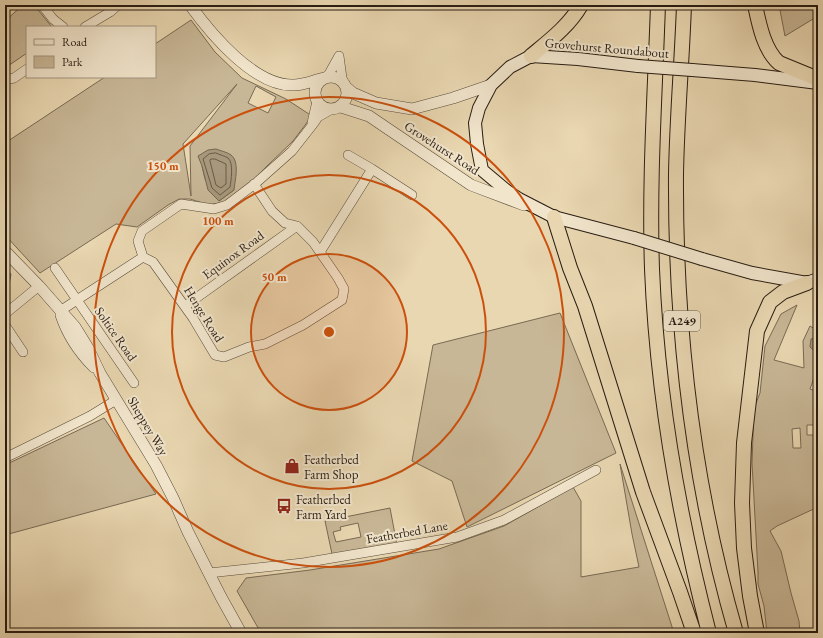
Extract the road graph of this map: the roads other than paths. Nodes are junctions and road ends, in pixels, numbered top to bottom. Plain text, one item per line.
1 (42, 5) edge
2 (118, 5) edge
3 (190, 5) edge
4 (581, 5) edge
5 (658, 5) edge
6 (684, 5) edge
7 (755, 5) edge
8 (62, 26) edge
9 (87, 26) edge
10 (531, 56) junction
11 (26, 70) edge
12 (325, 78) junction
13 (818, 79) edge
14 (5, 80) edge
15 (818, 83) edge
16 (294, 85) junction
17 (491, 85) junction
18 (346, 86) junction
19 (316, 99) junction
20 (336, 108) junction
21 (310, 128) junction
22 (348, 155) dead end
23 (372, 169) junction
24 (254, 184) junction
25 (412, 195) dead end
26 (554, 217) junction
27 (296, 226) junction
28 (5, 251) edge
29 (320, 252) junction
30 (143, 257) junction
31 (54, 268) dead end
32 (814, 282) edge
33 (39, 286) junction
34 (77, 300) junction
35 (185, 306) junction
36 (60, 310) junction
37 (5, 314) edge
38 (5, 325) edge
39 (23, 352) dead end
40 (134, 383) dead end
41 (116, 400) junction
42 (60, 431) junction
43 (64, 439) dead end
44 (5, 458) edge
45 (596, 470) dead end
46 (209, 573) junction
47 (241, 633) edge
48 (694, 633) edge
49 (709, 633) edge
50 (736, 633) edge
51 (757, 633) edge

1 - 8 street
2 - 9 street
3 - 16 street
4 - 10 highway
5 - 49 highway, A249
6 - 50 highway, A249
7 - 13 highway
10 - 15 main road, Grovehurst Roundabout, bridge
10 - 17 main road, Grovehurst Roundabout
11 - 14 street
12 - 16 street
12 - 18 street
12 - 18 street
12 - 19 street
16 - 19 street
17 - 18 street, Grovehurst Road
17 - 26 main road, Grovehurst Roundabout
18 - 20 street
19 - 20 street
19 - 21 street
20 - 21 street
20 - 26 street, Grovehurst Road
21 - 24 street
22 - 23 street
23 - 25 street
23 - 29 street
24 - 27 street, Henge Road
24 - 30 street
26 - 32 main road, Grovehurst Roundabout, bridge
26 - 48 highway
27 - 29 street, Henge Road
27 - 35 street, Equinox Road
28 - 33 street
29 - 35 street, Henge Road
30 - 34 street, Soltice Road
30 - 35 street, Henge Road
31 - 34 street, Soltice Road
32 - 51 highway
33 - 36 street
33 - 37 street
34 - 36 street, Soltice Road
34 - 40 street, Soltice Road
36 - 41 street, Sheppey Way
38 - 39 street
41 - 42 street
41 - 46 street, Sheppey Way
42 - 43 street
42 - 44 street
45 - 46 street, Featherbed Lane
46 - 47 street, Sheppey Way

